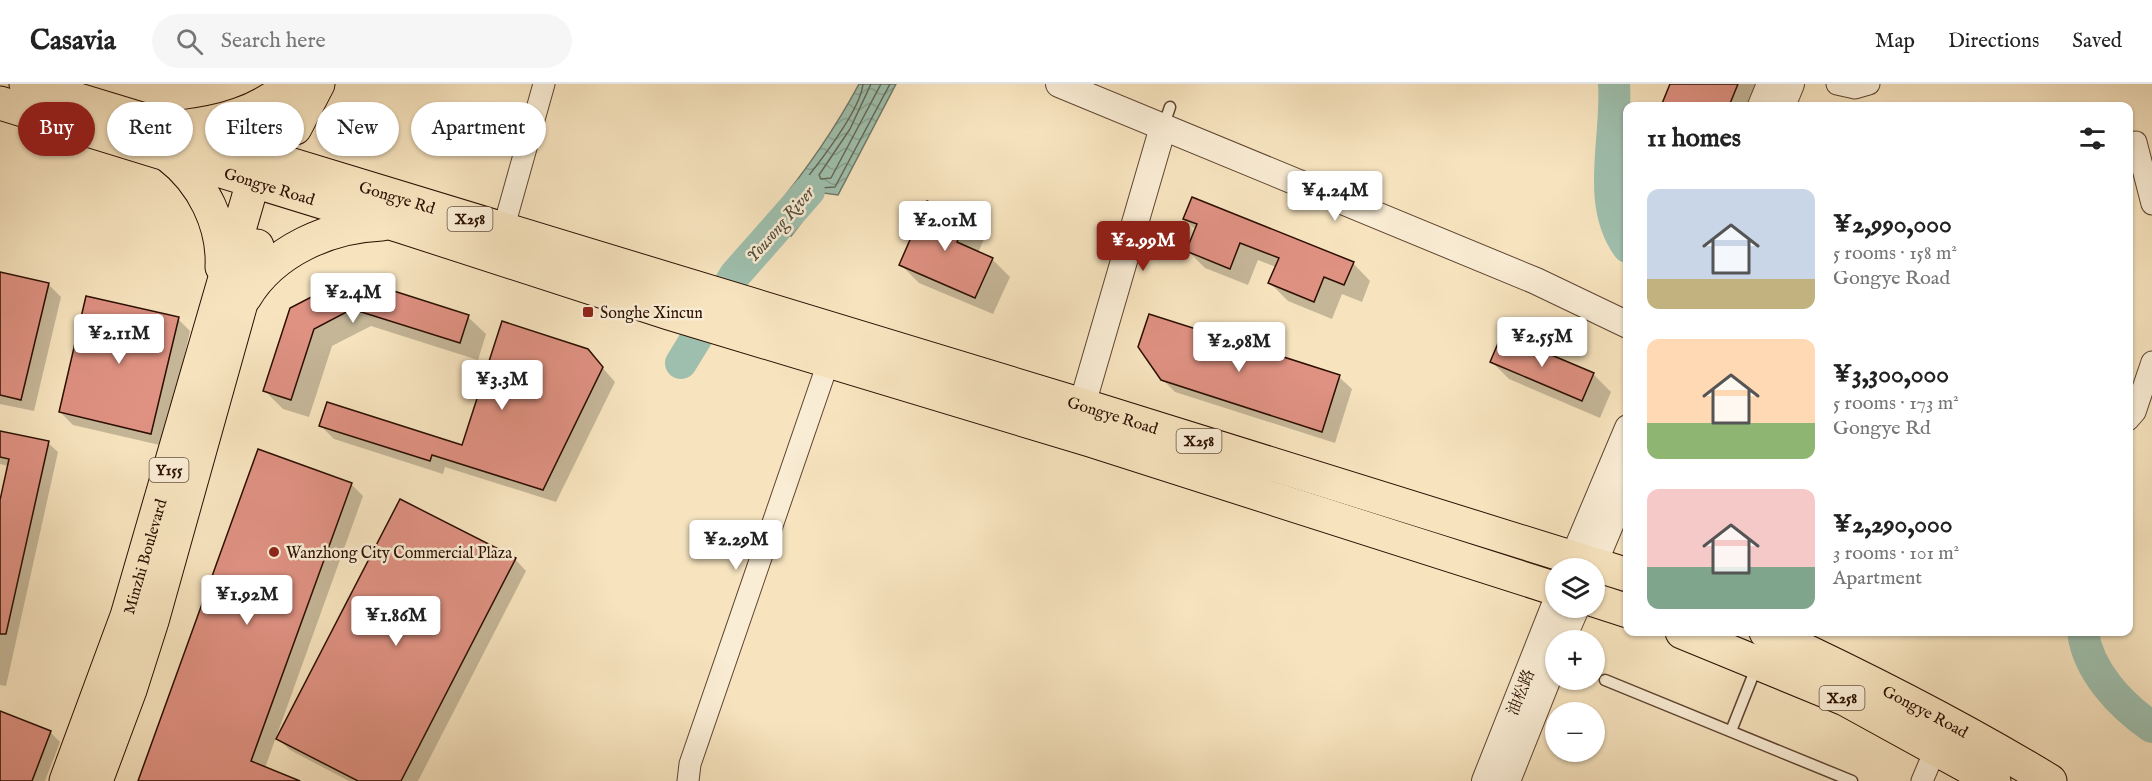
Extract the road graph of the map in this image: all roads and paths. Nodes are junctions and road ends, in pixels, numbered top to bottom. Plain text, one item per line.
1 (26, 84) edge
2 (292, 84) edge
3 (318, 84) edge
4 (544, 84) edge
5 (1059, 84) edge
6 (1770, 84) edge
7 (1791, 84) edge
8 (1837, 84) edge
9 (1869, 84) edge
10 (1763, 102) edge
11 (1784, 102) edge
12 (0, 103) edge
13 (107, 116) edge
14 (1166, 117) junction
15 (107, 126) edge
16 (193, 131) edge
17 (2136, 142) dead end
18 (193, 148) edge
19 (178, 156) edge
20 (268, 171) junction
21 (2152, 204) edge
22 (400, 226) junction
23 (503, 230) junction
24 (231, 296) junction
25 (674, 298) junction
26 (1623, 323) edge
27 (765, 325) junction
28 (829, 360) junction
29 (2152, 362) edge
30 (1082, 405) junction
31 (2133, 414) edge
32 (1623, 443) edge
33 (1623, 491) edge
34 (1560, 558) edge
35 (1584, 558) edge
36 (1586, 558) edge
37 (1605, 570) edge
38 (1623, 574) edge
39 (1545, 585) edge
40 (1605, 604) edge
41 (1623, 609) edge
42 (1550, 618) edge
43 (1703, 636) edge
44 (1762, 647) edge
45 (1605, 680) dead end
46 (1545, 686) edge
47 (1731, 731) junction
48 (1936, 748) junction
49 (66, 781) edge
50 (96, 781) edge
51 (688, 781) edge
52 (1485, 781) edge
53 (1507, 781) edge
54 (1852, 781) edge
55 (1922, 781) edge
56 (1994, 781) edge
57 (2050, 781) edge

1 - 13 main road, X258
2 - 16 main road
2 - 20 main road
3 - 20 main road
4 - 23 street
5 - 14 street
6 - 10 street
7 - 11 street
8 - 9 street
12 - 15 main road, Gongye Road / X258
14 - 26 street
14 - 30 street
17 - 21 street
18 - 20 main road, Gongye Road / X258
19 - 24 main road
20 - 22 main road, Gongye Road / X258
20 - 23 main road, Gongye Rd / X258
20 - 24 main road, Minzhi Boulevard / Y155
22 - 24 main road
22 - 25 main road, Gongye Rd / X258
23 - 25 main road, Gongye Rd / X258
24 - 49 main road, Minzhi Boulevard / Y155
24 - 50 main road, Minzhi Boulevard / Y155
25 - 27 main road, Gongye Rd / X258
27 - 28 main road, Gongye Road / X258
27 - 30 main road, Gongye Road / X258
28 - 39 main road, Gongye Road / X258
28 - 51 street
29 - 31 street
30 - 34 main road, Gongye Road / X258
32 - 35 street
33 - 36 street
37 - 38 main road, Gongye Road / X258
40 - 41 main road
42 - 52 street, 油松路
43 - 44 main road, Gongye Road / X258
44 - 47 lane
44 - 48 main road, Gongye Road / X258
44 - 57 main road, Gongye Road / X258
45 - 47 lane
46 - 53 street, 油松路
47 - 54 lane
48 - 55 street
48 - 56 main road, Gongye Road / X258

